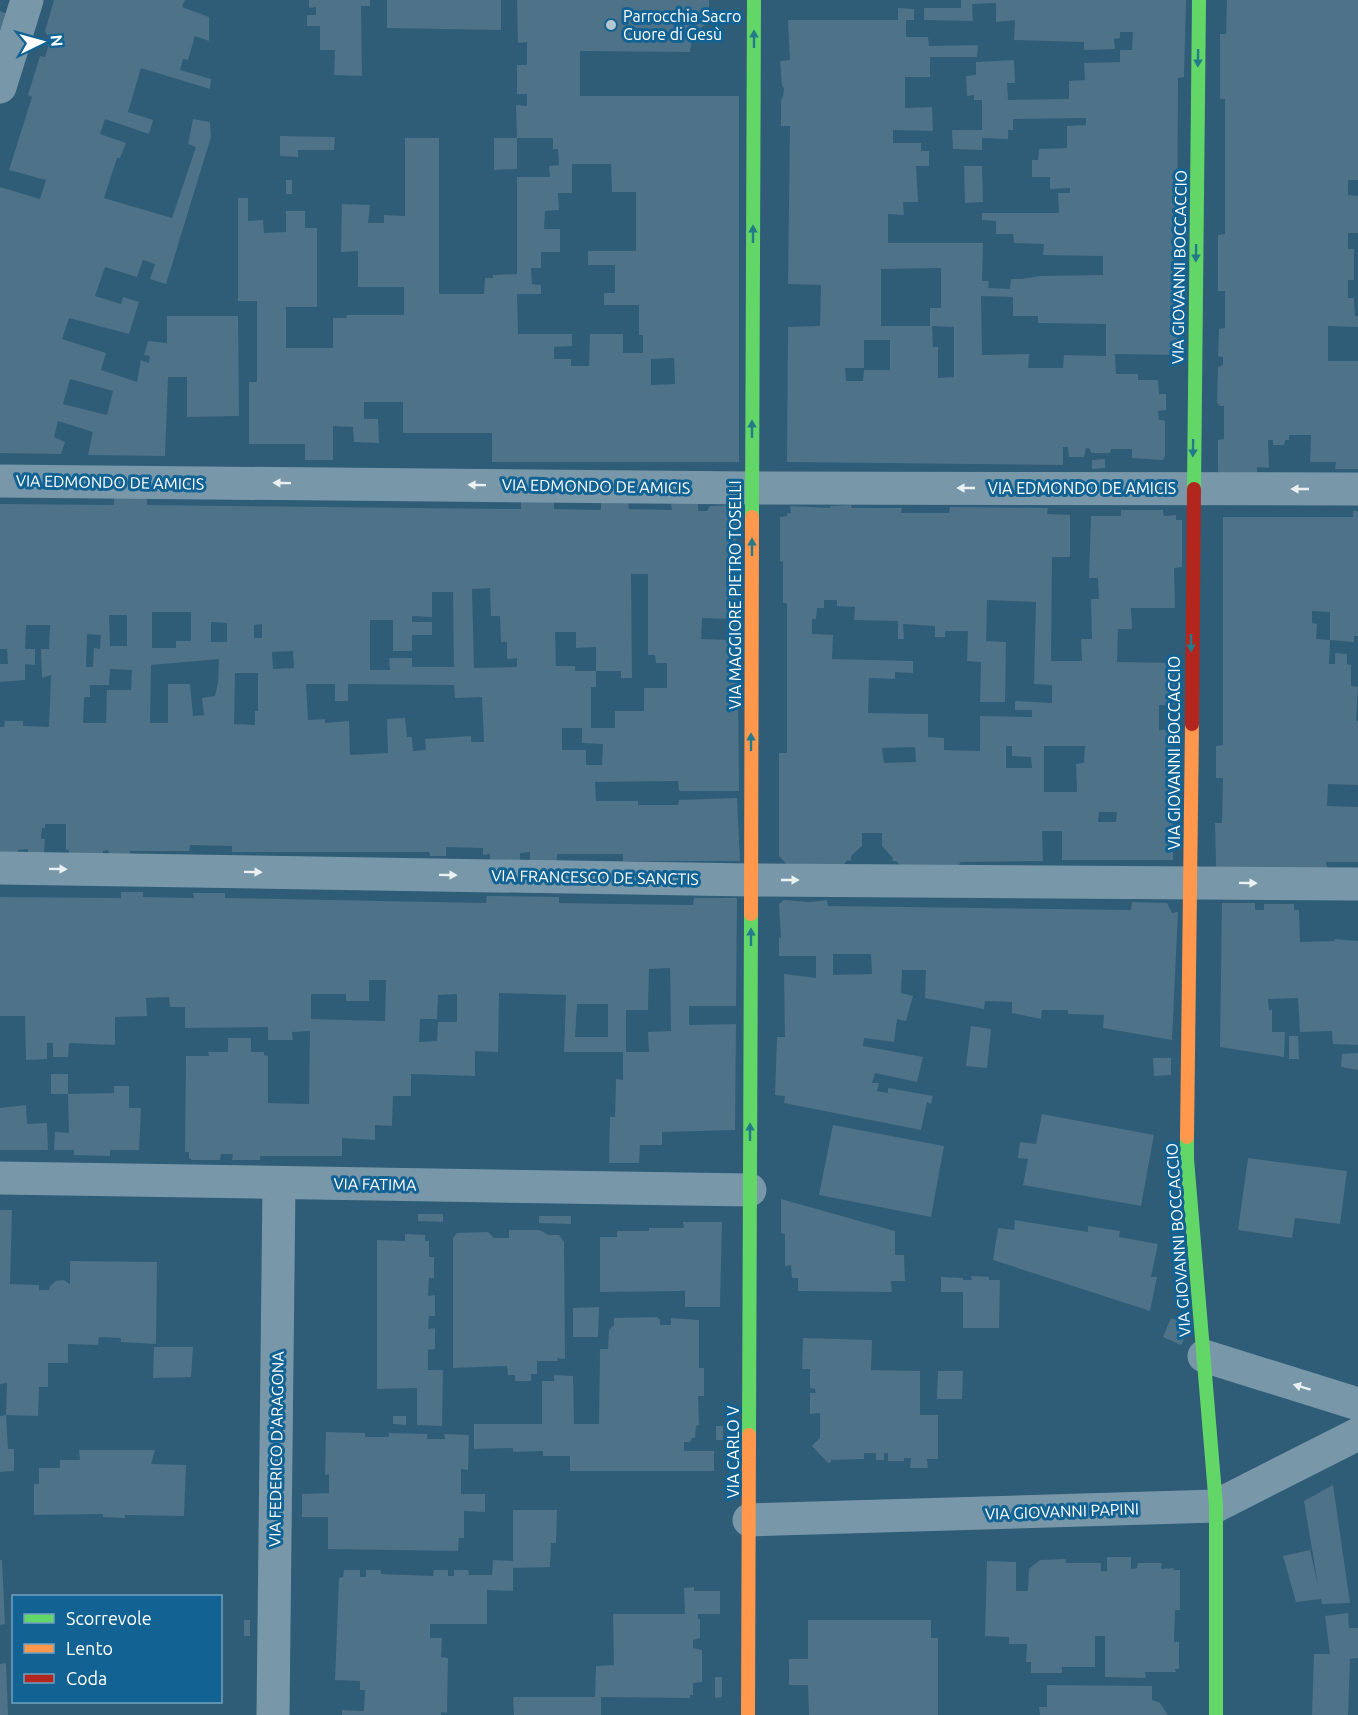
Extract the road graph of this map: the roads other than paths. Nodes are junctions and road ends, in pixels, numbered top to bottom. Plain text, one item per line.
1 (27, 0) edge
2 (754, 0) edge
3 (1199, 0) edge
4 (0, 87) edge
5 (0, 481) edge
6 (752, 488) junction
7 (1192, 488) junction
8 (1358, 489) edge
9 (0, 868) edge
10 (751, 880) junction
11 (1189, 882) junction
12 (1358, 884) edge
13 (0, 1178) edge
14 (279, 1183) junction
15 (750, 1190) junction
16 (1204, 1356) junction
17 (1358, 1404) edge
18 (1358, 1434) edge
19 (1216, 1506) junction
20 (749, 1520) junction
21 (273, 1715) edge
22 (748, 1715) edge
23 (1216, 1715) edge

1 - 4 street
6 -> 2 street, VIA MAGGIORE PIETRO TOSELLI
3 -> 7 street, VIA GIOVANNI BOCCACCIO
6 -> 5 street, VIA EDMONDO DE AMICIS
7 -> 6 street, VIA EDMONDO DE AMICIS
10 -> 6 street, VIA MAGGIORE PIETRO TOSELLI
8 -> 7 street, VIA EDMONDO DE AMICIS
7 -> 11 street, VIA GIOVANNI BOCCACCIO
9 -> 10 street, VIA FRANCESCO DE SANCTIS
10 -> 11 street, VIA FRANCESCO DE SANCTIS
15 -> 10 street, VIA MAGGIORE PIETRO TOSELLI
11 -> 12 street, VIA FRANCESCO DE SANCTIS
11 - 16 street, VIA GIOVANNI BOCCACCIO
13 - 14 street, VIA FATIMA
14 - 15 street, VIA FATIMA
14 - 21 street, VIA FEDERICO D'ARAGONA
15 - 20 street, VIA CARLO V
17 -> 16 street
16 - 19 street, VIA GIOVANNI BOCCACCIO
18 - 19 street, VIA GIOVANNI PAPINI
19 - 20 street, VIA GIOVANNI PAPINI
19 - 23 street, VIA GIOVANNI BOCCACCIO
20 - 22 street, VIA CARLO V

